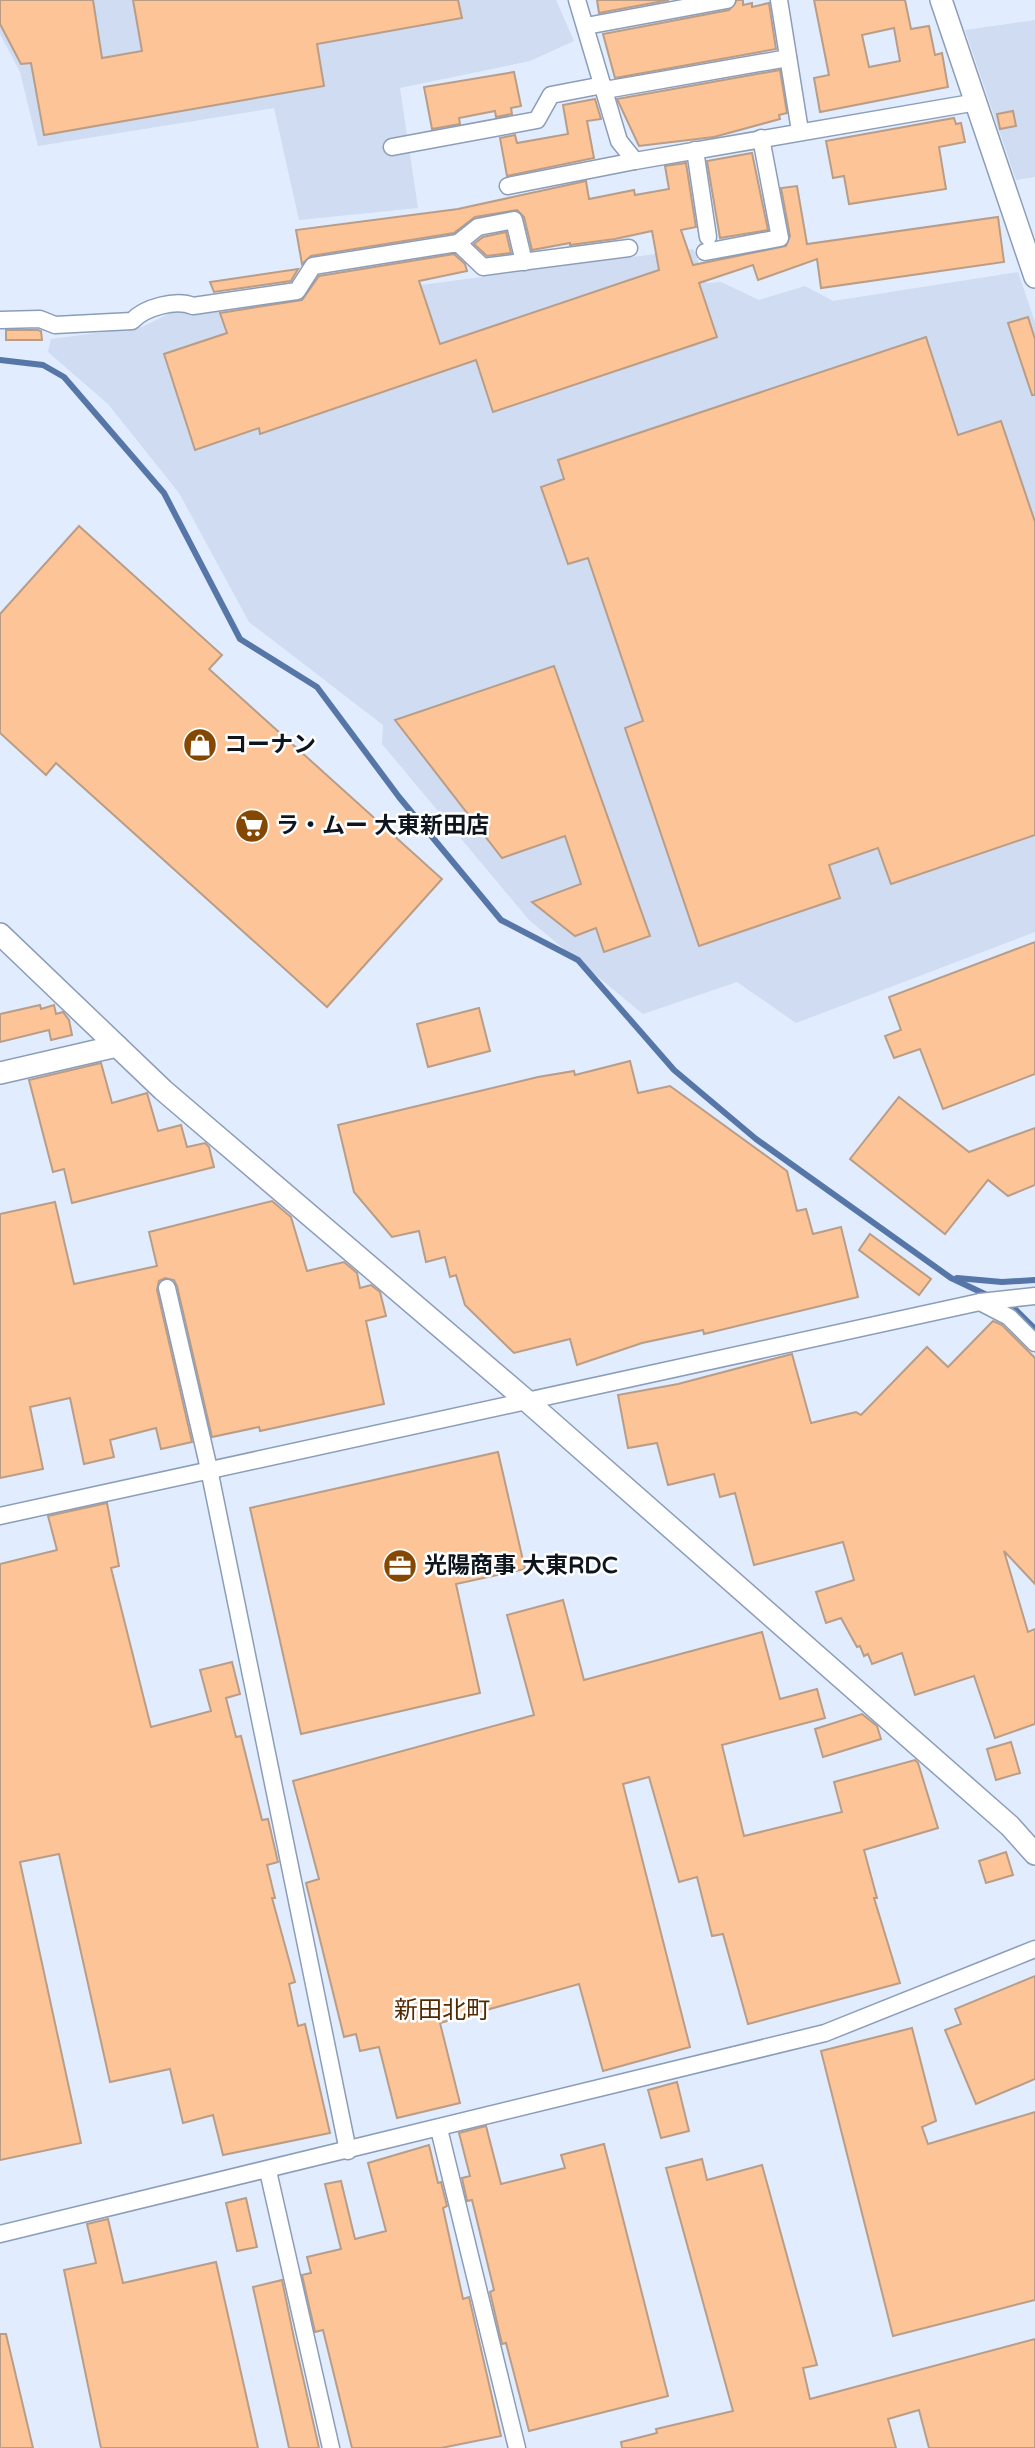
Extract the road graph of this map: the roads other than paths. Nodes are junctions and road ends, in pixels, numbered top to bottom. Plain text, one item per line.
1 (577, 0) edge
2 (727, 0) edge
3 (779, 0) edge
4 (941, 0) edge
5 (586, 26) junction
6 (788, 58) junction
7 (604, 87) junction
8 (976, 102) junction
9 (800, 131) junction
10 (761, 138) junction
11 (392, 147) dead end
12 (695, 150) junction
13 (635, 161) junction
14 (508, 186) dead end
15 (458, 243) junction
16 (629, 248) dead end
17 (524, 262) junction
18 (1035, 277) edge
19 (0, 320) edge
20 (0, 934) edge
21 (117, 1046) junction
22 (0, 1073) edge
23 (167, 1288) dead end
24 (1035, 1296) edge
25 (980, 1301) junction
26 (1035, 1343) edge
27 (527, 1401) junction
28 (209, 1469) junction
29 (0, 1516) edge
30 (1035, 1854) edge
31 (1035, 1949) edge
32 (439, 2129) junction
33 (348, 2151) junction
34 (268, 2171) junction
35 (0, 2234) edge
36 (331, 2448) edge
37 (517, 2448) edge

1 - 5 street
2 - 5 street
3 - 6 street
4 - 8 street
5 - 7 street
6 - 7 street
6 - 9 street
7 - 11 street
7 - 13 street
8 - 9 street
8 - 18 street
9 - 10 street
10 - 12 street
10 - 12 street
12 - 13 street
13 - 14 street
15 - 17 street
15 - 17 street
15 - 19 street
16 - 17 street
20 - 21 street
21 - 22 street
21 - 27 street
23 - 28 street
24 - 25 street
25 - 26 street
25 - 27 street
27 - 28 street
27 - 30 street
28 - 29 street
28 - 33 street
31 - 32 street
32 - 33 street
32 - 37 street
33 - 34 street
34 - 35 street
34 - 36 street

